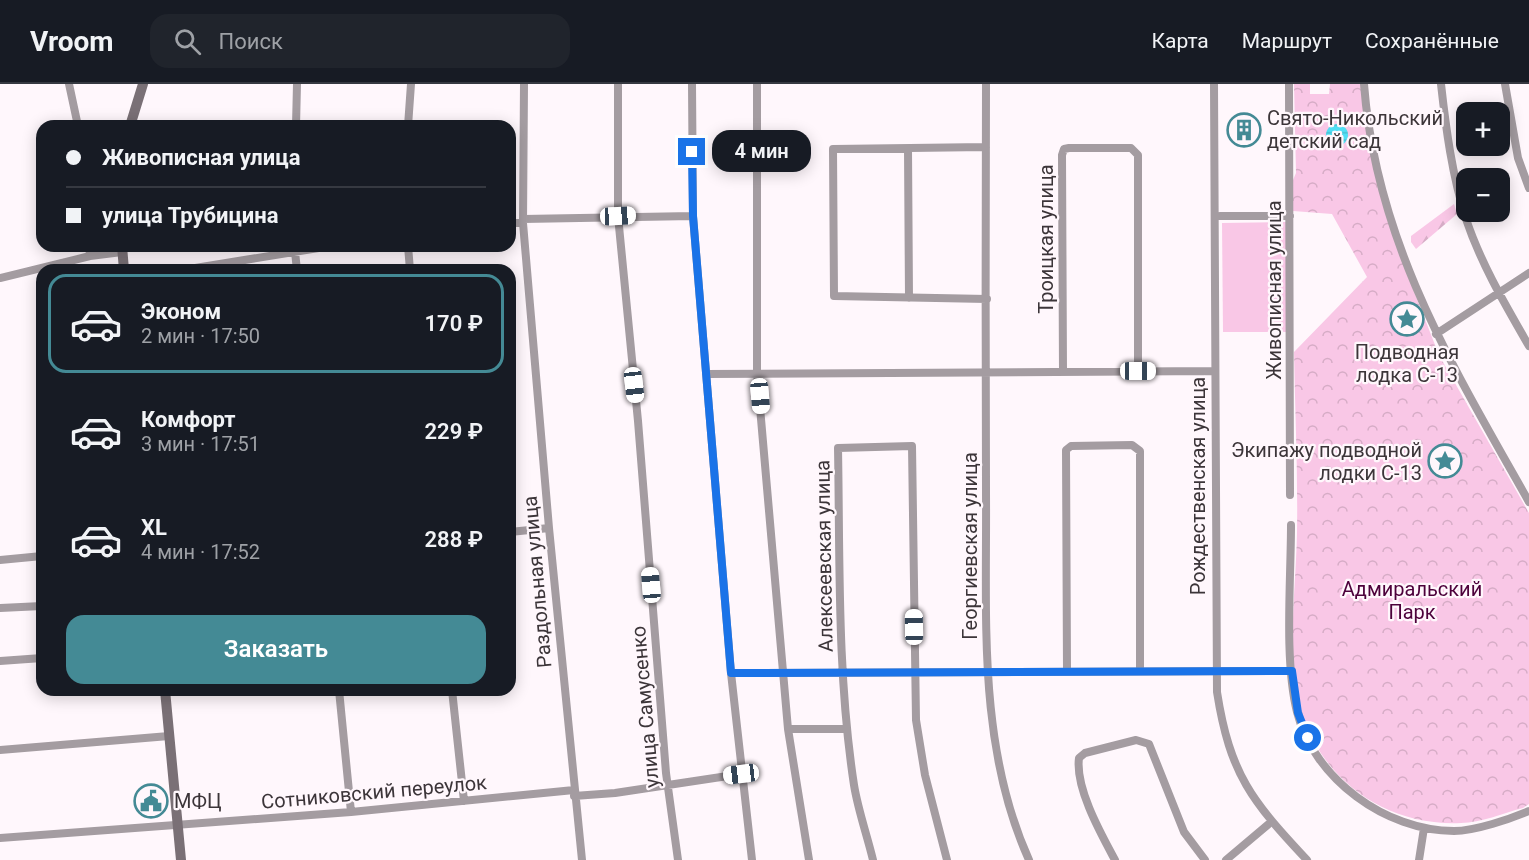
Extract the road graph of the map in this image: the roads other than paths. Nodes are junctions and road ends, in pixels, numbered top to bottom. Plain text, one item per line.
1 (69, 84) edge
2 (143, 84) edge
3 (297, 84) edge
4 (411, 84) edge
5 (524, 84) edge
6 (618, 84) edge
7 (692, 84) edge
8 (757, 84) edge
9 (986, 84) edge
10 (1214, 84) edge
11 (1288, 84) edge
12 (1364, 84) edge
13 (1441, 84) edge
14 (1505, 84) edge
15 (77, 120) edge
16 (132, 120) edge
17 (296, 120) edge
18 (408, 120) edge
19 (986, 147) junction
20 (908, 149) junction
21 (1529, 189) edge
22 (618, 216) junction
23 (693, 216) junction
24 (1220, 216) dead end
25 (1290, 216) junction
26 (523, 221) junction
27 (516, 222) edge
28 (89, 252) edge
29 (108, 252) edge
30 (290, 252) edge
31 (90, 256) junction
32 (57, 264) edge
33 (237, 264) edge
34 (36, 269) edge
35 (1529, 273) edge
36 (0, 278) edge
37 (1499, 294) junction
38 (909, 298) junction
39 (987, 299) junction
40 (1436, 334) junction
41 (1529, 346) edge
42 (1063, 371) junction
43 (1138, 371) junction
44 (1215, 371) junction
45 (986, 372) junction
46 (758, 373) junction
47 (705, 374) junction
48 (1290, 495) dead end
49 (1529, 502) edge
50 (1291, 525) dead end
51 (549, 528) junction
52 (516, 531) edge
53 (36, 556) edge
54 (0, 560) edge
55 (36, 606) edge
56 (0, 608) edge
57 (36, 658) edge
58 (0, 661) edge
59 (1067, 671) junction
60 (1215, 671) junction
61 (1292, 671) junction
62 (915, 672) junction
63 (1140, 672) junction
64 (731, 673) junction
65 (988, 673) junction
66 (784, 674) junction
67 (842, 674) junction
68 (166, 696) edge
69 (340, 696) edge
70 (453, 696) edge
71 (788, 729) junction
72 (846, 729) junction
73 (169, 736) junction
74 (0, 750) edge
75 (741, 774) junction
76 (668, 784) junction
77 (574, 793) junction
78 (464, 801) junction
79 (1529, 811) edge
80 (351, 812) junction
81 (1271, 822) junction
82 (178, 826) junction
83 (1424, 828) junction
84 (0, 838) edge
85 (181, 860) edge
86 (582, 860) edge
87 (678, 860) edge
88 (752, 860) edge
89 (808, 860) edge
90 (873, 860) edge
91 (947, 860) edge
92 (1029, 860) edge
93 (1115, 860) edge
94 (1205, 860) edge
95 (1226, 860) edge
96 (1307, 860) edge
97 (1419, 860) edge

1 - 15 street
2 - 16 main road
3 - 17 street
4 - 18 street
5 - 26 street, Раздольная улица
6 - 22 street, улица Самусенко
7 - 23 street
8 - 46 street
9 - 19 street, Георгиевская улица
10 - 44 street, Рождественская улица
11 - 25 street, Живописная улица
12 - 40 street
13 - 37 street
14 - 21 street
19 - 20 street
19 - 39 street, Георгиевская улица
20 - 38 street
20 - 38 street
22 - 23 street
22 - 26 street
22 - 76 street, улица Самусенко
23 - 47 street
24 - 25 street
25 - 48 street, Живописная улица
26 - 27 street
26 - 51 street, Раздольная улица
28 - 31 street
29 - 31 street
30 - 33 street
31 - 32 street
34 - 36 street
35 - 37 street
37 - 40 street
37 - 41 street
38 - 39 street
39 - 45 street, Георгиевская улица
40 - 49 street
42 - 43 street
42 - 43 street, Троицкая улица
42 - 45 street
43 - 44 street
44 - 60 street, Рождественская улица
45 - 46 street
45 - 65 street, Георгиевская улица
46 - 47 street
46 - 66 street
47 - 64 street
50 - 61 street
51 - 52 street
51 - 77 street, Раздольная улица
53 - 54 street
55 - 56 street
57 - 58 street
59 - 63 street, Алексеевская улица
59 - 63 street
59 - 65 street, Алексеевская улица
60 - 61 street, Алексеевская улица
60 - 63 street, Алексеевская улица
60 - 81 street, Рождественская улица
61 - 83 street
62 - 65 street, Алексеевская улица
62 - 67 street, Алексеевская улица
62 - 67 street, Алексеевская улица
62 - 91 street
64 - 66 street, Алексеевская улица
64 - 75 street
65 - 92 street, Георгиевская улица
66 - 67 street, Алексеевская улица
66 - 71 street
67 - 72 street
68 - 73 main road
69 - 80 street
70 - 78 street
71 - 72 street
71 - 89 street
72 - 90 street
73 - 74 street
73 - 82 main road
75 - 76 street, Сотниковский переулок
75 - 88 street
76 - 77 street, Сотниковский переулок
76 - 87 street, улица Самусенко
77 - 78 street, Сотниковский переулок
77 - 86 street, Раздольная улица
78 - 80 street, Сотниковский переулок
79 - 83 street
80 - 82 street, Сотниковский переулок
81 - 95 street
81 - 96 street, Рождественская улица
82 - 84 street, Сотниковский переулок
82 - 85 main road
83 - 97 street
93 - 94 street

